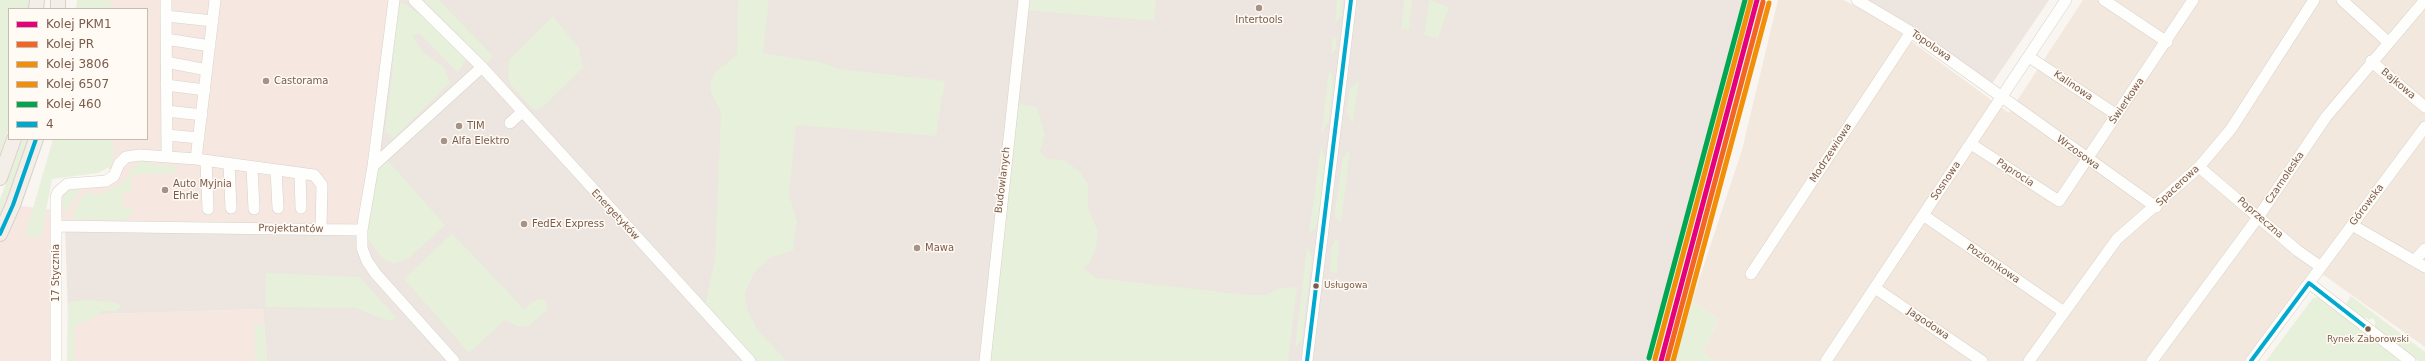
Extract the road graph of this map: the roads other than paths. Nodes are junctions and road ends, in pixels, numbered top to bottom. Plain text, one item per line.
1 (166, 0) edge
2 (215, 0) edge
3 (394, 0) edge
4 (414, 0) edge
5 (1024, 0) edge
6 (1351, 0) edge
7 (1857, 0) edge
8 (2066, 0) edge
9 (2104, 0) edge
10 (2193, 0) edge
11 (2314, 0) edge
12 (2342, 0) edge
13 (2425, 0) edge
14 (166, 16) junction
15 (213, 21) junction
16 (1910, 32) junction
17 (166, 38) junction
18 (2166, 42) junction
19 (2388, 42) junction
20 (210, 46) junction
21 (2029, 57) junction
22 (2371, 61) junction
23 (166, 62) junction
24 (482, 67) junction
25 (207, 70) junction
26 (166, 85) junction
27 (205, 90) junction
28 (2002, 98) junction
29 (2425, 107) edge
30 (166, 111) junction
31 (522, 112) junction
32 (2117, 115) junction
33 (202, 116) junction
34 (510, 123) dead end
35 (2425, 127) edge
36 (167, 134) junction
37 (199, 138) junction
38 (14, 140) edge
39 (36, 140) edge
40 (1971, 144) junction
41 (167, 156) junction
42 (201, 160) junction
43 (2088, 160) junction
44 (229, 164) junction
45 (373, 166) junction
46 (252, 167) junction
47 (2199, 168) junction
48 (276, 170) junction
49 (300, 173) junction
50 (0, 178) edge
51 (2059, 201) joint
52 (2156, 207) junction
53 (231, 208) dead end
54 (278, 208) dead end
55 (301, 208) dead end
56 (208, 209) dead end
57 (254, 209) dead end
58 (1923, 215) junction
59 (2259, 216) junction
60 (2352, 225) junction
61 (56, 226) junction
62 (321, 229) junction
63 (362, 230) junction
64 (0, 234) edge
65 (2425, 249) edge
66 (2415, 260) junction
67 (2321, 267) junction
68 (2425, 267) edge
69 (1751, 274) dead end
70 (2309, 282) junction
71 (1875, 288) junction
72 (2064, 312) junction
73 (56, 361) edge
74 (454, 361) edge
75 (750, 361) edge
76 (985, 361) edge
77 (1307, 361) edge
78 (1826, 361) edge
79 (1982, 361) edge
80 (2029, 361) edge
81 (2152, 361) edge
82 (2251, 361) edge
83 (2410, 361) edge

1 - 14 street
2 - 15 street
3 - 45 street
4 - 24 street, Energetyków
5 - 76 street, Budowlanych
6 - 77 street
7 - 16 street, Topolowa
8 - 21 street, Sosnowa
9 - 18 street
10 - 18 street, Świerkowa
11 - 47 street, Spacerowa
12 - 19 street
13 - 19 street, Czarnoleska
14 - 15 street
14 - 17 street
15 - 20 street
16 - 28 street, Topolowa
16 - 69 street, Modrzewiowa
17 - 20 street
17 - 23 street
18 - 32 street, Świerkowa
19 - 22 street, Czarnoleska
20 - 25 street
21 - 28 street, Sosnowa
21 - 32 street, Kalinowa
22 - 29 street, Bajkowa
22 - 59 street, Czarnoleska
23 - 25 street
23 - 26 street
24 - 31 street, Energetyków
24 - 45 street
25 - 27 street
26 - 27 street
26 - 30 street
27 - 33 street
28 - 40 street, Sosnowa
28 - 43 street, Wrzosowa
30 - 33 street
30 - 36 street
31 - 34 street
31 - 75 street, Energetyków
32 - 43 street, Świerkowa
33 - 37 street
35 - 60 street, Górowska
36 - 37 street
36 - 41 street
37 - 42 street
38 - 50 main road
39 - 64 main road
40 - 51 street, Paprocia
40 - 58 street, Sosnowa
41 - 42 street
41 - 61 street, 17 Stycznia
42 - 44 street
42 - 56 street
43 - 51 street, Świerkowa
43 - 52 street, Wrzosowa
44 - 46 street
44 - 53 street
45 - 63 street
46 - 48 street
46 - 57 street
47 - 52 street, Spacerowa
47 - 59 street, Poprzeczna
48 - 49 street
48 - 54 street
49 - 55 street
49 - 62 street
52 - 72 street, Spacerowa
58 - 71 street, Sosnowa
58 - 72 street, Poziomkowa
59 - 67 street, Poprzeczna
59 - 81 street, Czarnoleska
60 - 66 street
60 - 67 street, Górowska
61 - 62 street, Projektantów
61 - 73 street, 17 Stycznia
62 - 63 street, Projektantów
63 - 74 street
65 - 66 street
66 - 68 street
67 - 70 street, Górowska
70 - 82 street
70 - 83 street
71 - 78 street, Sosnowa
71 - 79 street, Jagodowa
72 - 80 street, Spacerowa

